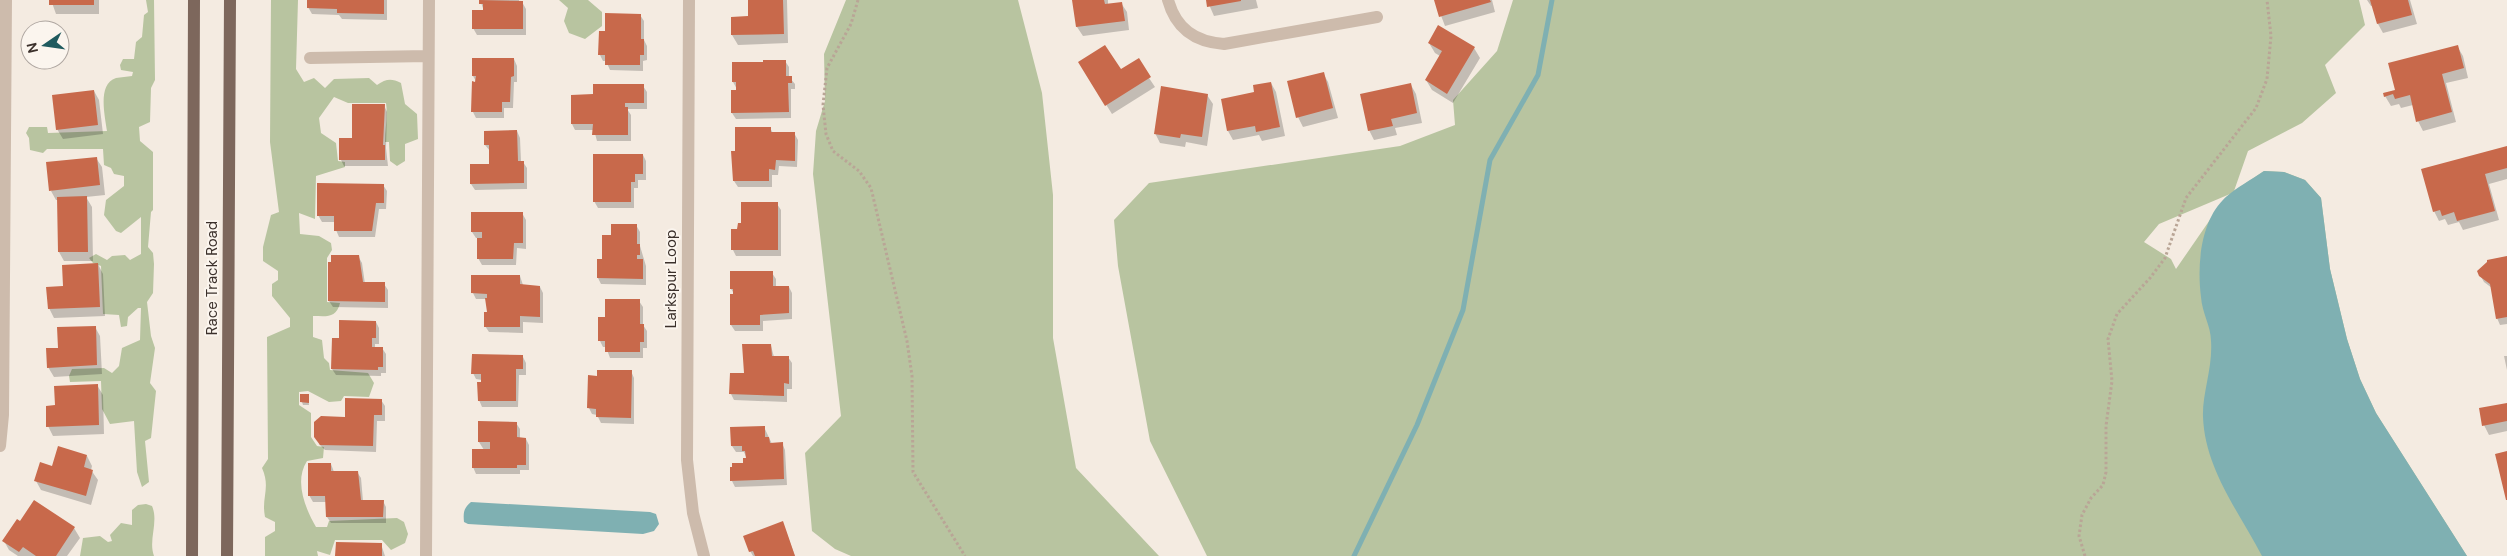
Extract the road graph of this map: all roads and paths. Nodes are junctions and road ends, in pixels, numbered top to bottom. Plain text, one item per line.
1 (6, 0) edge
2 (194, 0) edge
3 (230, 0) edge
4 (429, 0) edge
5 (689, 0) edge
6 (858, 0) edge
7 (1168, 0) edge
8 (2267, 0) edge
9 (1377, 18) dead end
10 (428, 56) junction
11 (310, 58) dead end
12 (2, 270) edge
13 (0, 446) edge
14 (192, 556) edge
15 (227, 556) edge
16 (426, 556) edge
17 (704, 556) edge
18 (965, 556) edge
19 (2086, 556) edge

1 - 12 street
2 - 14 main road, Race Track Road
3 - 15 main road, Race Track Road
4 - 10 street
5 - 17 street, Larkspur Loop
6 - 18 path
7 - 9 street
8 - 19 path
10 - 11 street
10 - 16 street
12 - 13 street

